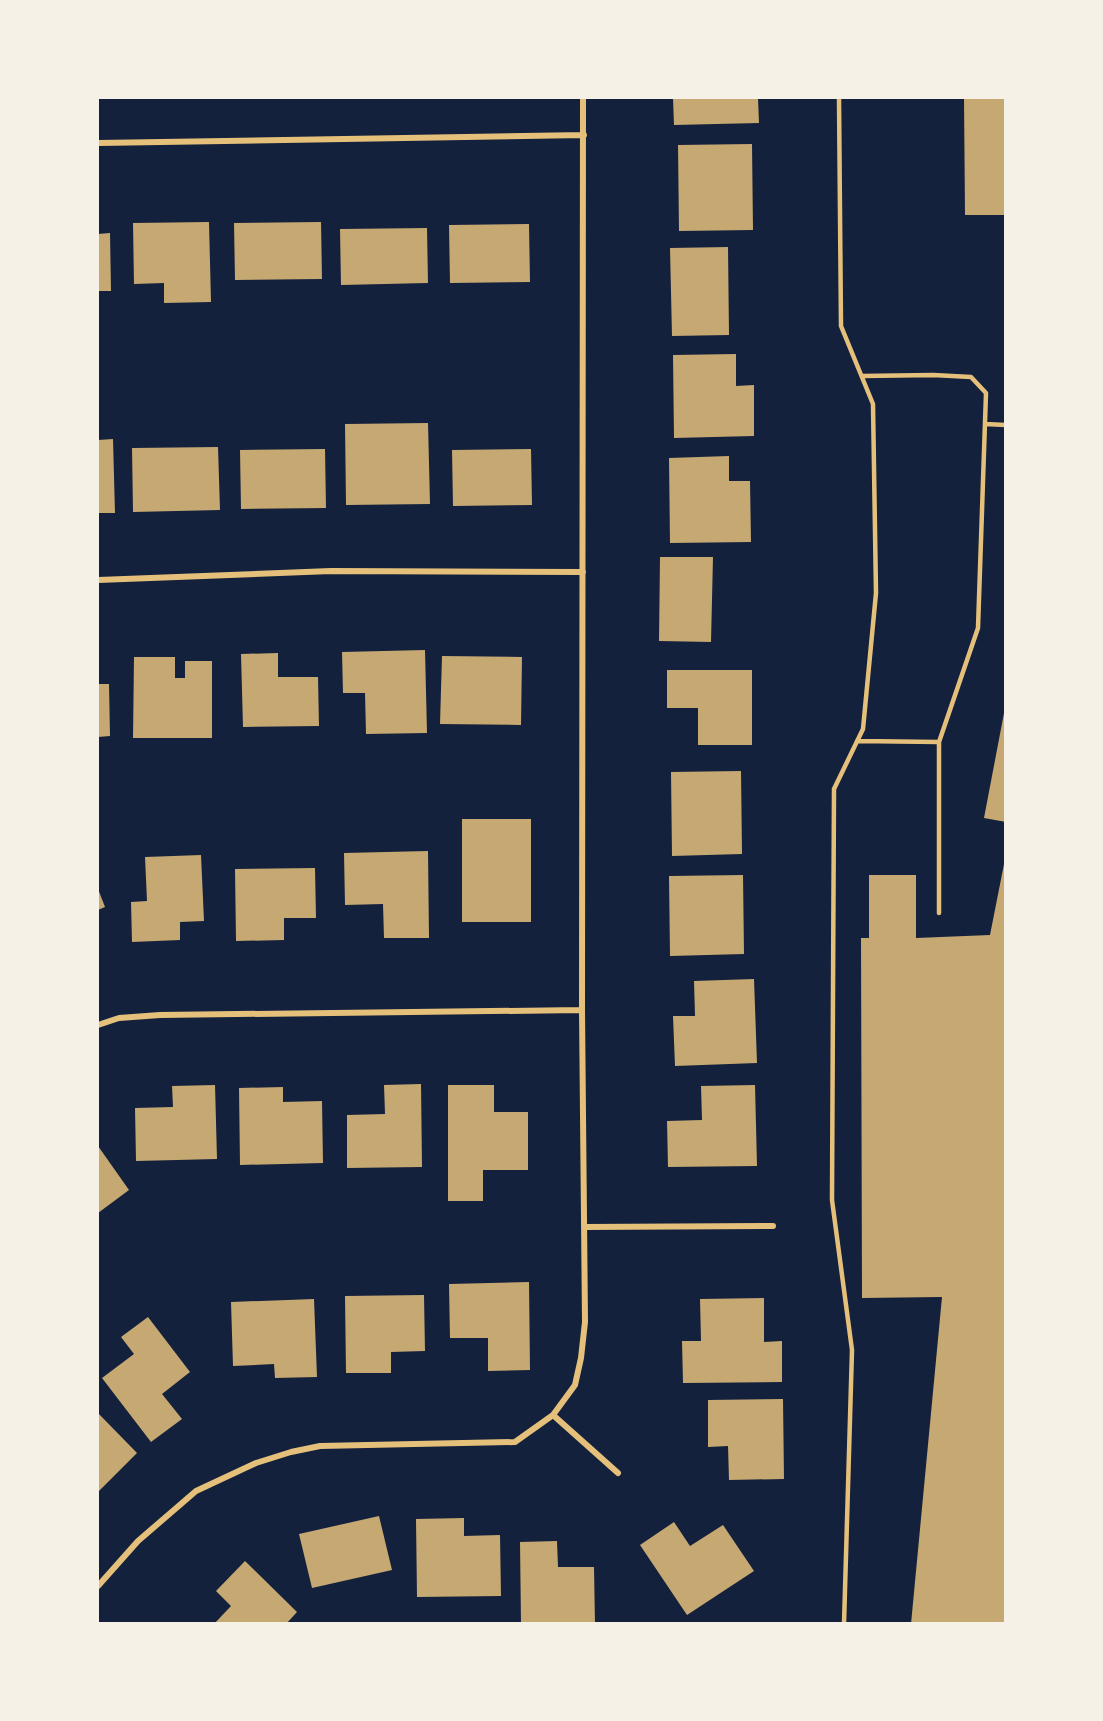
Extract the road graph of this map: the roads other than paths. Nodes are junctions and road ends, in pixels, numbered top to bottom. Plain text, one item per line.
1 (583, 98) edge
2 (839, 98) edge
3 (584, 135) junction
4 (98, 143) edge
5 (862, 376) junction
6 (985, 424) junction
7 (1005, 425) edge
8 (583, 572) junction
9 (98, 580) edge
10 (857, 741) junction
11 (939, 742) junction
12 (939, 913) dead end
13 (582, 1010) junction
14 (98, 1025) edge
15 (773, 1226) dead end
16 (584, 1227) junction
17 (553, 1415) junction
18 (618, 1473) dead end
19 (98, 1586) edge
20 (844, 1623) edge

1 - 3 street
2 - 5 lane
3 - 4 street
3 - 8 street
5 - 6 lane
5 - 10 lane
6 - 7 lane
6 - 11 lane
8 - 9 street
8 - 13 street
10 - 11 lane
10 - 20 lane
11 - 12 lane
13 - 14 street
13 - 16 street
15 - 16 street
16 - 17 street
17 - 18 street
17 - 19 street

